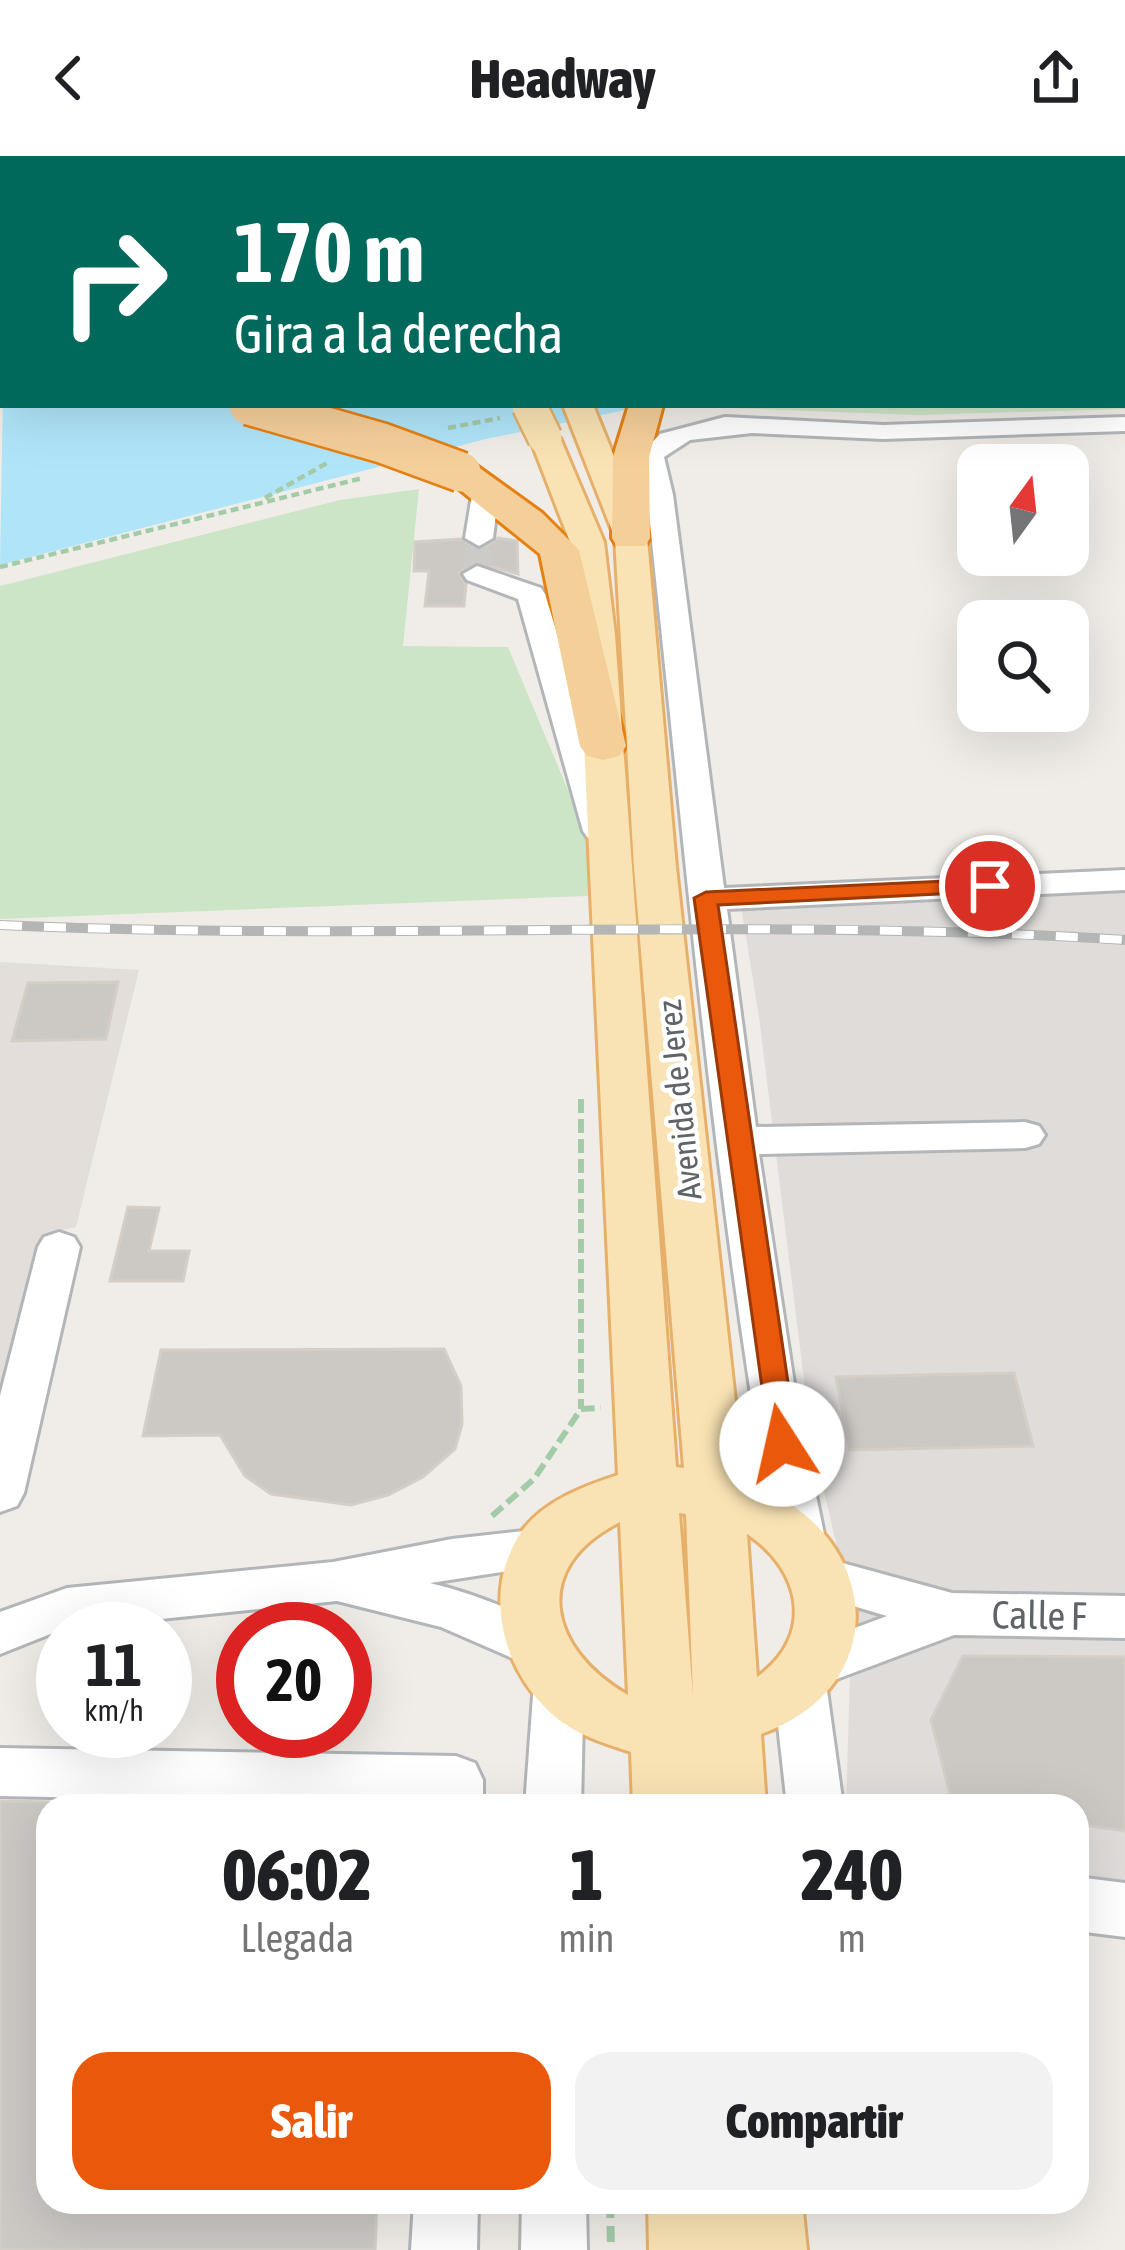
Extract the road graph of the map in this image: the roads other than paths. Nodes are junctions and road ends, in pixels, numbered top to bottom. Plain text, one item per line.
1 (260, 408) edge
2 (531, 408) edge
3 (583, 417) edge
4 (1125, 424) edge
5 (649, 426) edge
6 (749, 426) junction
7 (473, 481) junction
8 (479, 538) tunnel mouth
9 (631, 538) junction
10 (477, 574) dead end
11 (603, 746) junction
12 (610, 867) junction
13 (1125, 880) edge
14 (706, 898) junction
15 (1025, 1135) dead end
16 (737, 1141) junction
17 (59, 1247) dead end
18 (647, 1488) junction
19 (0, 1493) edge
20 (715, 1493) junction
21 (542, 1549) junction
22 (812, 1558) junction
23 (333, 1582) junction
24 (952, 1614) junction
25 (1125, 1617) edge
26 (0, 1633) edge
27 (546, 1661) junction
28 (805, 1673) junction
29 (694, 1723) junction
30 (0, 1772) edge
31 (455, 1794) edge
32 (552, 1794) edge
33 (671, 1794) edge
34 (727, 1794) edge
35 (814, 1794) edge
36 (1089, 1906) edge
37 (1125, 1910) edge
38 (446, 2214) edge
39 (554, 2214) edge
40 (688, 2214) edge
41 (764, 2214) edge
42 (444, 2250) edge
43 (554, 2250) edge
44 (689, 2250) edge
45 (767, 2250) edge

1 - 7 highway, bridge
2 - 11 main road, Avenida de Jerez, bridge
3 - 9 main road, Avenida de Jerez
4 - 6 street
5 - 6 street
5 - 6 street
5 - 9 highway
5 - 14 street, Avenida de Jerez
7 - 8 street
7 - 11 highway
9 - 20 main road, Avenida de Jerez
10 - 12 street
11 - 12 main road, Avenida de Jerez
12 - 18 main road, Avenida de Jerez
13 - 14 street
14 - 16 street, Avenida de Jerez
15 - 16 street
16 - 22 street, Avenida de Jerez
17 - 19 street
18 - 20 main road
18 - 21 main road
18 - 29 main road, Avenida de Jerez
20 - 22 main road
20 - 29 main road, Avenida de Jerez
21 - 23 street
21 - 27 main road
22 - 24 street, Calle F
22 - 28 main road
23 - 26 street
23 - 27 street
24 - 25 street, Calle F
24 - 28 street, Calle F
27 - 29 main road
27 - 32 street
28 - 29 main road
28 - 35 street
29 - 33 main road, Avenida de Jerez
29 - 34 main road, Avenida de Jerez
30 - 31 street
36 - 37 street
38 - 42 street
39 - 43 street
40 - 44 main road
41 - 45 main road

